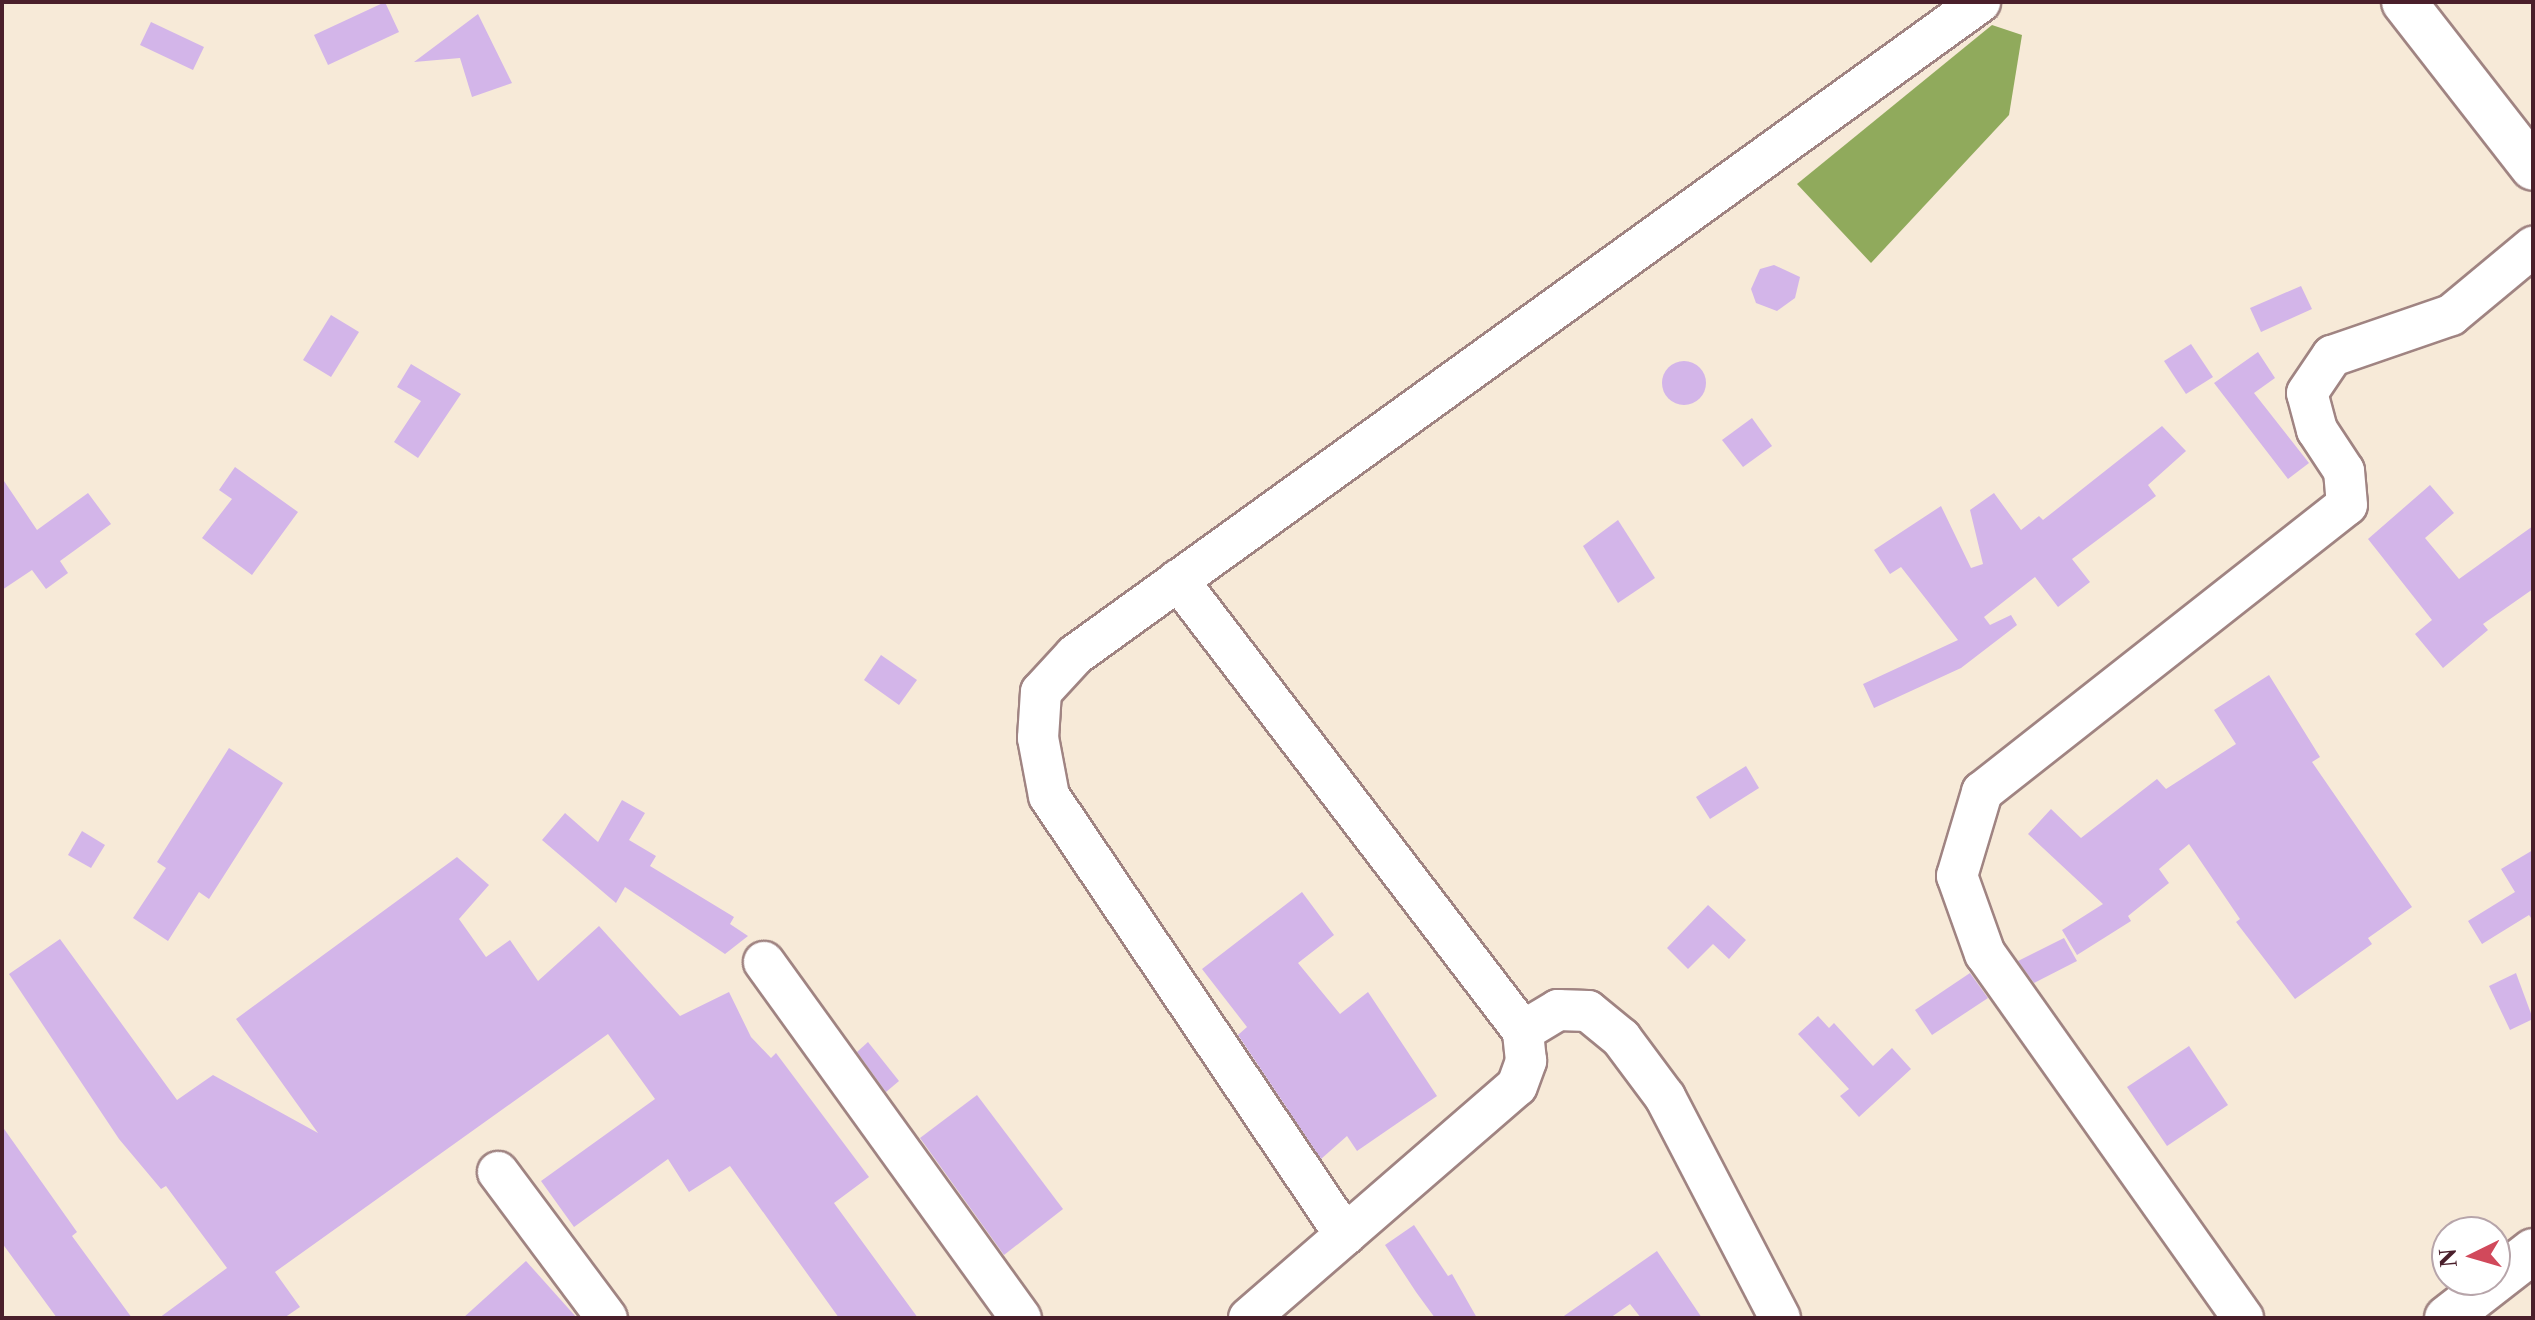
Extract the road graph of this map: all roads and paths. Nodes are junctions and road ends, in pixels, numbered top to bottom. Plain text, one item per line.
1 (1980, 2) edge
2 (2404, 2) edge
3 (2533, 168) edge
4 (2533, 247) edge
5 (1178, 580) junction
6 (764, 962) dead end
7 (1523, 1031) junction
8 (498, 1172) dead end
9 (1345, 1235) junction
10 (2533, 1251) edge
11 (607, 1318) edge
12 (1021, 1318) edge
13 (1249, 1318) edge
14 (1780, 1318) edge
15 (2243, 1318) edge
16 (2447, 1318) edge

1 - 5 street
2 - 3 street
4 - 15 street
5 - 7 street
5 - 9 street
6 - 12 street
7 - 9 street
7 - 14 street
8 - 11 street
9 - 13 street
10 - 16 street

